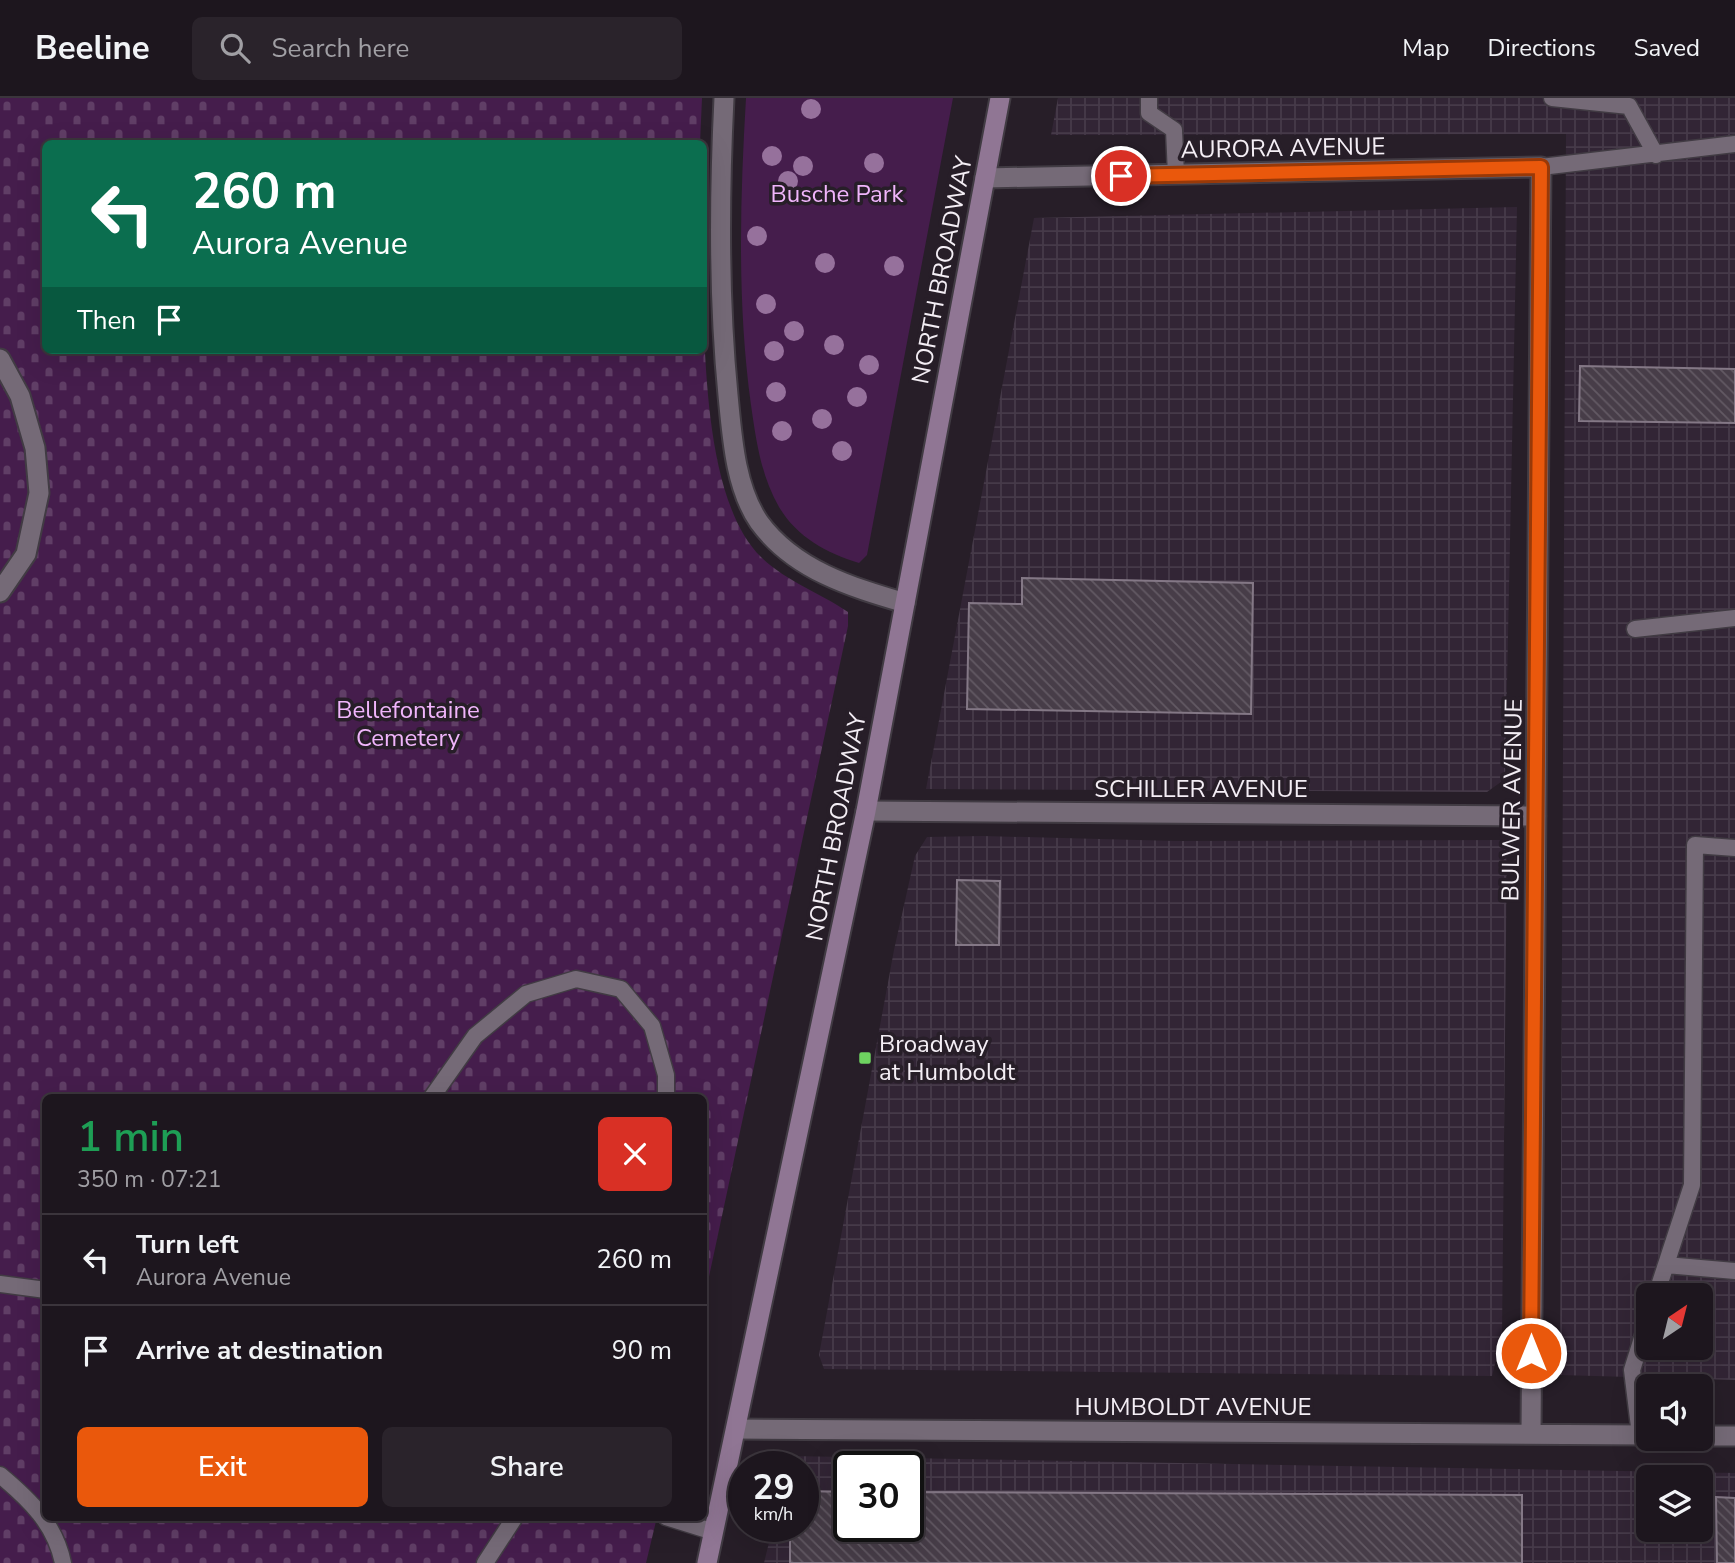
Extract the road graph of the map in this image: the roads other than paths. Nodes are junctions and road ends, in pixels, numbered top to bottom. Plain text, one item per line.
1 (724, 98) edge
2 (1000, 98) edge
3 (1149, 98) edge
4 (1552, 98) edge
5 (1735, 144) edge
6 (1656, 155) junction
7 (1541, 167) junction
8 (1176, 175) junction
9 (985, 178) junction
10 (0, 359) edge
11 (0, 592) edge
12 (905, 603) junction
13 (1735, 618) edge
14 (1635, 629) dead end
15 (866, 811) junction
16 (1536, 816) junction
17 (1735, 848) edge
18 (434, 1094) edge
19 (666, 1094) edge
20 (1666, 1265) junction
21 (1735, 1271) edge
22 (1660, 1283) edge
23 (0, 1284) edge
24 (42, 1289) edge
25 (1636, 1357) edge
26 (1636, 1392) edge
27 (736, 1429) junction
28 (1531, 1433) junction
29 (1636, 1435) edge
30 (1713, 1436) edge
31 (1735, 1436) edge
32 (0, 1475) edge
33 (42, 1516) edge
34 (45, 1521) edge
35 (512, 1521) edge
36 (680, 1521) edge
37 (714, 1531) junction
38 (63, 1563) edge
39 (485, 1563) edge
40 (707, 1563) edge

1 - 12 street
2 - 9 main road, NORTH BROADWAY
3 - 8 lane
4 - 6 lane
5 - 6 lane
6 - 7 lane
7 - 8 street, AURORA AVENUE
7 - 16 street, BULWER AVENUE
8 - 9 street, AURORA AVENUE
9 - 12 main road, NORTH BROADWAY
10 - 11 street
12 - 15 main road, NORTH BROADWAY
13 - 14 lane
15 - 16 street, SCHILLER AVENUE
15 - 27 main road, NORTH BROADWAY
16 - 28 street, BULWER AVENUE
17 - 20 lane
18 - 19 lane
20 - 21 lane
20 - 22 lane
23 - 24 lane
25 - 26 lane
27 - 28 street, HUMBOLDT AVENUE
27 - 37 main road, NORTH BROADWAY
28 - 29 street, HUMBOLDT AVENUE
30 - 31 street
32 - 33 lane
34 - 38 lane
35 - 39 lane
36 - 37 lane
37 - 40 main road, NORTH BROADWAY

